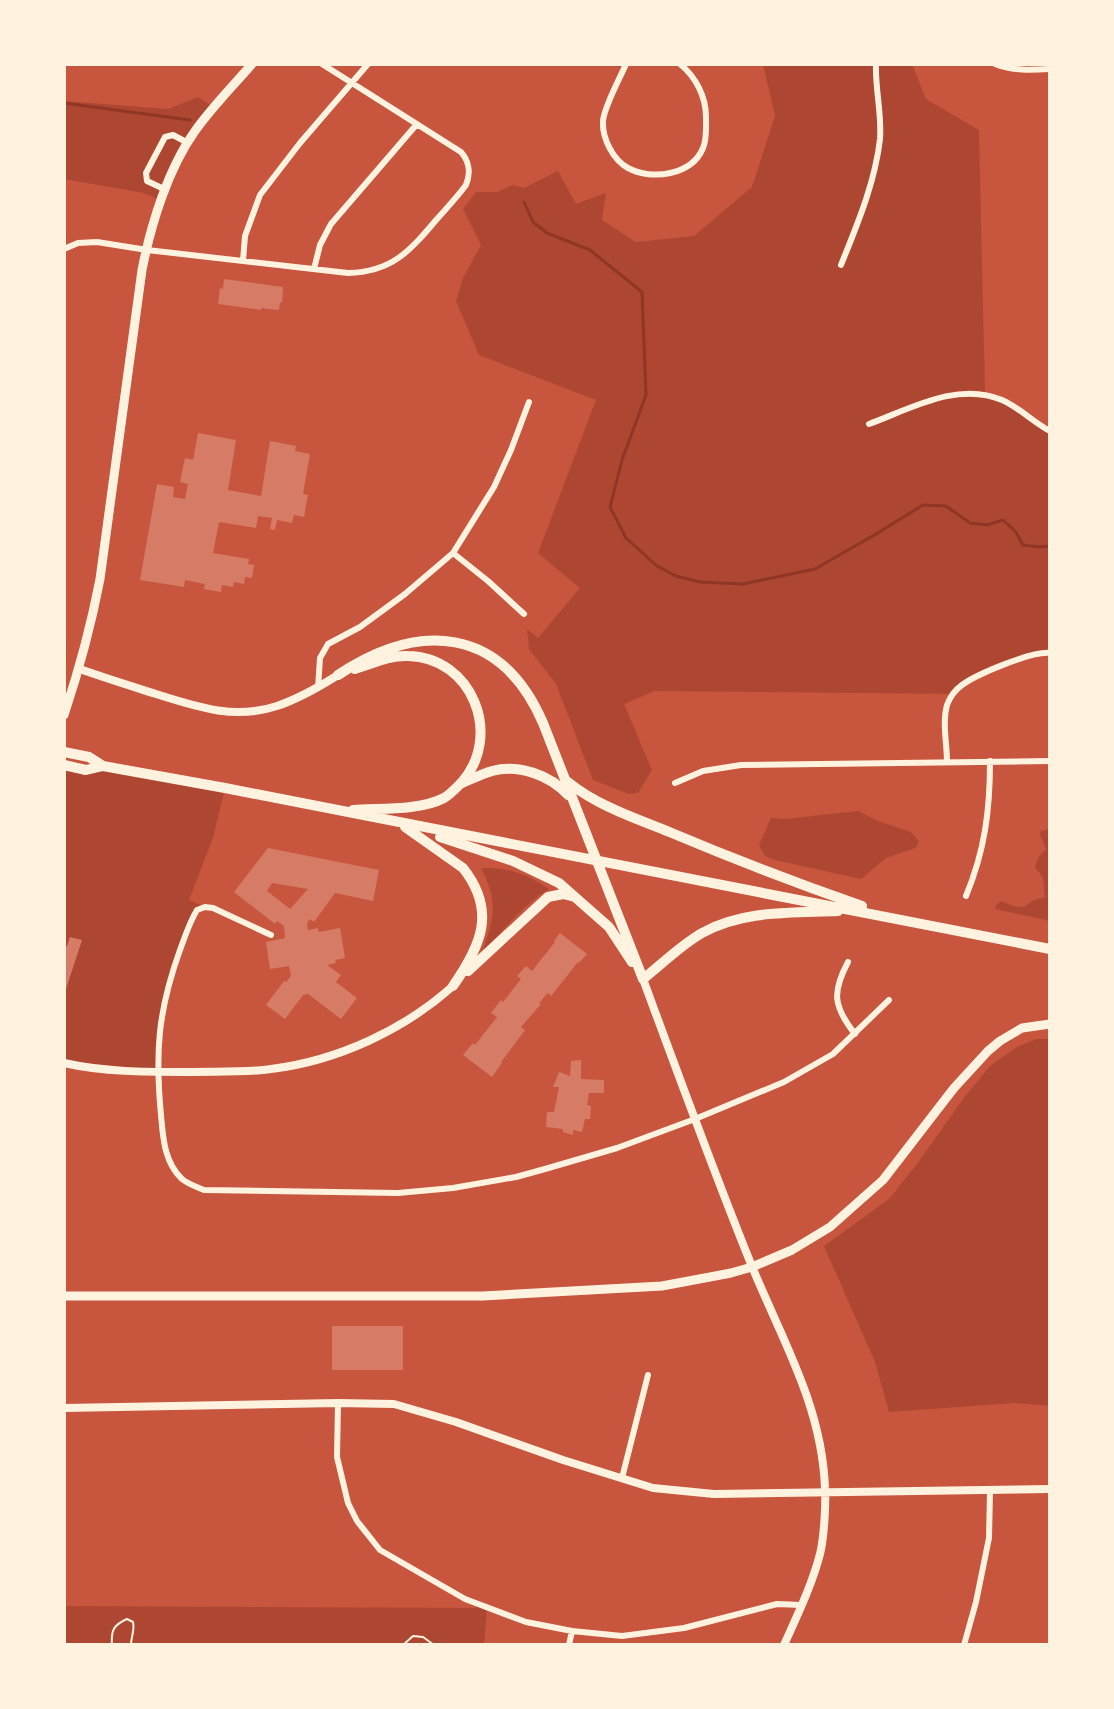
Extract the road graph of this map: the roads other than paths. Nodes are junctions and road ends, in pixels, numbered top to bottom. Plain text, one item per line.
1 (252, 64) edge
2 (322, 64) edge
3 (368, 64) edge
4 (626, 64) edge
5 (680, 64) edge
6 (876, 64) edge
7 (995, 64) edge
8 (1050, 69) edge
9 (352, 83) junction
10 (417, 124) junction
11 (188, 143) junction
12 (166, 190) junction
13 (64, 249) edge
14 (147, 250) junction
15 (243, 261) junction
16 (841, 265) dead end
17 (314, 269) junction
18 (529, 402) dead end
19 (869, 424) dead end
20 (1050, 431) edge
21 (453, 553) junction
22 (524, 614) dead end
23 (1050, 653) edge
24 (80, 669) junction
25 (338, 675) junction
26 (318, 688) junction
27 (64, 715) edge
28 (64, 752) edge
29 (990, 761) junction
30 (1050, 761) edge
31 (947, 762) junction
32 (64, 765) edge
33 (103, 766) junction
34 (564, 778) junction
35 (675, 783) dead end
36 (460, 784) junction
37 (574, 803) junction
38 (337, 810) junction
39 (400, 823) junction
40 (966, 896) dead end
41 (575, 897) junction
42 (854, 910) junction
43 (898, 919) junction
44 (271, 935) dead end
45 (1050, 949) edge
46 (848, 962) dead end
47 (643, 979) junction
48 (453, 986) junction
49 (889, 1000) dead end
50 (1050, 1024) edge
51 (855, 1034) junction
52 (64, 1063) edge
53 (157, 1072) junction
54 (695, 1119) junction
55 (752, 1267) junction
56 (64, 1296) edge
57 (648, 1375) dead end
58 (338, 1403) junction
59 (64, 1408) edge
60 (622, 1478) junction
61 (1050, 1489) edge
62 (825, 1491) junction
63 (990, 1491) junction
64 (801, 1605) junction
65 (572, 1631) junction
66 (569, 1645) edge
67 (784, 1645) edge
68 (964, 1645) edge

1 - 11 main road
2 - 9 street
3 - 9 street
4 - 5 street
6 - 16 street
7 - 8 street
9 - 10 street
9 - 15 street
10 - 17 street
10 - 17 street
11 - 12 main road
11 - 12 street
12 - 14 main road
13 - 14 street
14 - 15 street
14 - 24 main road
15 - 17 street
18 - 21 street
19 - 20 street
21 - 22 street
21 - 26 street
23 - 31 street
24 - 26 street
24 - 27 main road
25 - 26 street
25 - 34 main road
25 - 36 main road
28 - 33 main road
29 - 30 street
29 - 31 street
29 - 40 street
31 - 35 street
32 - 33 main road
33 - 38 main road
34 - 37 main road
34 - 43 main road
36 - 37 main road
36 - 38 main road
37 - 47 main road
38 - 39 main road
39 - 41 main road
39 - 42 main road
39 - 48 main road
41 - 47 main road
41 - 48 main road
42 - 43 main road
42 - 47 main road
43 - 45 main road
44 - 53 street
46 - 51 street
47 - 54 street
48 - 53 street
49 - 51 street
50 - 55 main road
51 - 54 street
52 - 53 street
53 - 54 street
54 - 55 street
55 - 56 main road
55 - 62 street
57 - 60 street
58 - 59 street
58 - 60 street
58 - 65 street
60 - 62 street
61 - 63 street
62 - 63 street
62 - 64 street
63 - 68 street
64 - 65 street
64 - 67 street
65 - 66 street

